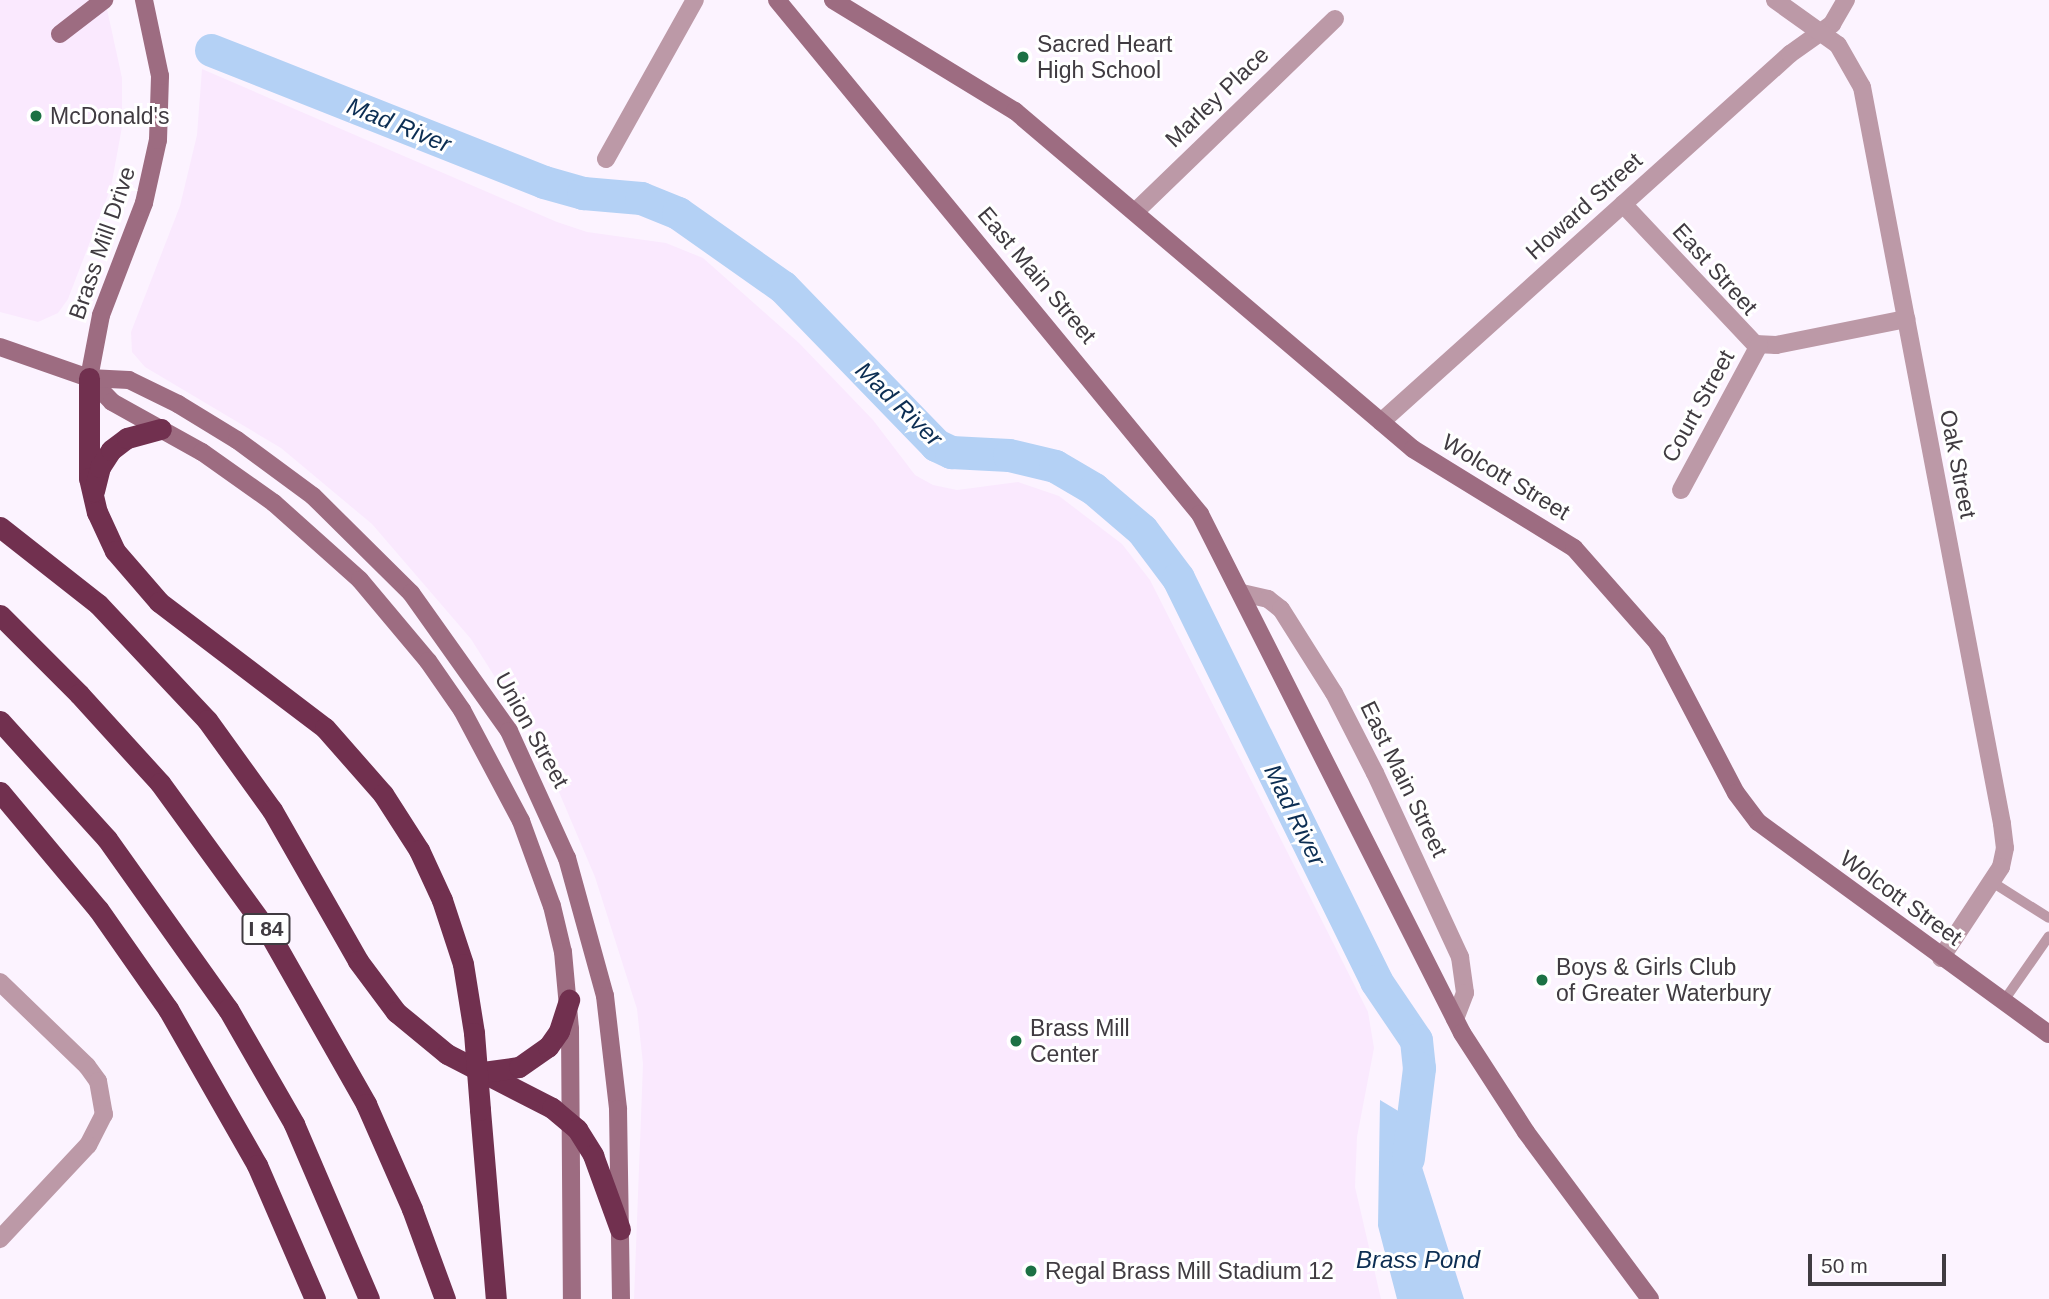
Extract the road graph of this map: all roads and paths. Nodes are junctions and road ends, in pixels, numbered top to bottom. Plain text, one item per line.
1 (104, 0) edge
2 (144, 0) edge
3 (695, 0) edge
4 (777, 0) edge
5 (833, 0) edge
6 (1775, 0) edge
7 (1846, 0) edge
8 (1335, 19) dead end
9 (1823, 32) junction
10 (60, 34) dead end
11 (606, 159) dead end
12 (1623, 204) junction
13 (1135, 212) junction
14 (1906, 319) junction
15 (1759, 345) junction
16 (0, 347) edge
17 (89, 378) junction
18 (1381, 422) junction
19 (161, 429) junction
20 (1681, 490) dead end
21 (93, 500) junction
22 (0, 527) edge
23 (1242, 593) junction
24 (0, 615) edge
25 (452, 644) junction
26 (428, 661) junction
27 (0, 721) edge
28 (0, 792) edge
29 (0, 809) edge
30 (55, 855) junction
31 (1992, 882) junction
32 (2049, 918) edge
33 (2049, 936) edge
34 (1941, 958) junction
35 (0, 982) edge
36 (569, 1000) junction
37 (2003, 1002) junction
38 (1455, 1019) junction
39 (2049, 1034) edge
40 (474, 1069) junction
41 (571, 1123) junction
42 (620, 1229) junction
43 (0, 1239) edge
44 (314, 1299) edge
45 (369, 1299) edge
46 (445, 1299) edge
47 (496, 1299) edge
48 (572, 1299) edge
49 (621, 1299) edge
50 (1650, 1299) edge

1 - 10 main road
2 - 17 main road, Brass Mill Drive
3 - 11 street
4 - 23 main road, East Main Street
5 - 13 main road, Wolcott Street
6 - 9 street, Oak Street
7 - 9 street
8 - 13 street, Marley Place
9 - 12 street, Howard Street
9 - 14 street, Oak Street
12 - 15 street, East Street
12 - 18 street, Howard Street
13 - 18 main road, Wolcott Street
14 - 15 street, East Street
14 - 31 street, Oak Street
15 - 20 street, Court Street
16 - 17 main road, Union Street
17 - 19 main road, Union Street
17 - 21 highway
17 - 25 main road, Union Street
18 - 34 main road, Wolcott Street
19 - 21 highway
19 - 26 main road, Union Street
21 - 47 highway, bridge
22 - 40 highway
23 - 38 main road, East Main Street
23 - 38 street, East Main Street
24 - 46 highway, I 84
25 - 26 main road
25 - 42 main road, Union Street
26 - 36 main road, Union Street
27 - 45 highway
28 - 30 highway
29 - 30 highway
30 - 44 highway
31 - 32 lane
31 - 34 street, Oak Street
33 - 37 lane
34 - 37 main road, Wolcott Street
35 - 43 street
36 - 40 highway
36 - 41 main road, Union Street
37 - 39 main road, Wolcott Street
38 - 50 main road, East Main Street
40 - 41 highway
41 - 42 highway
41 - 48 main road, Union Street
42 - 49 main road, Union Street

